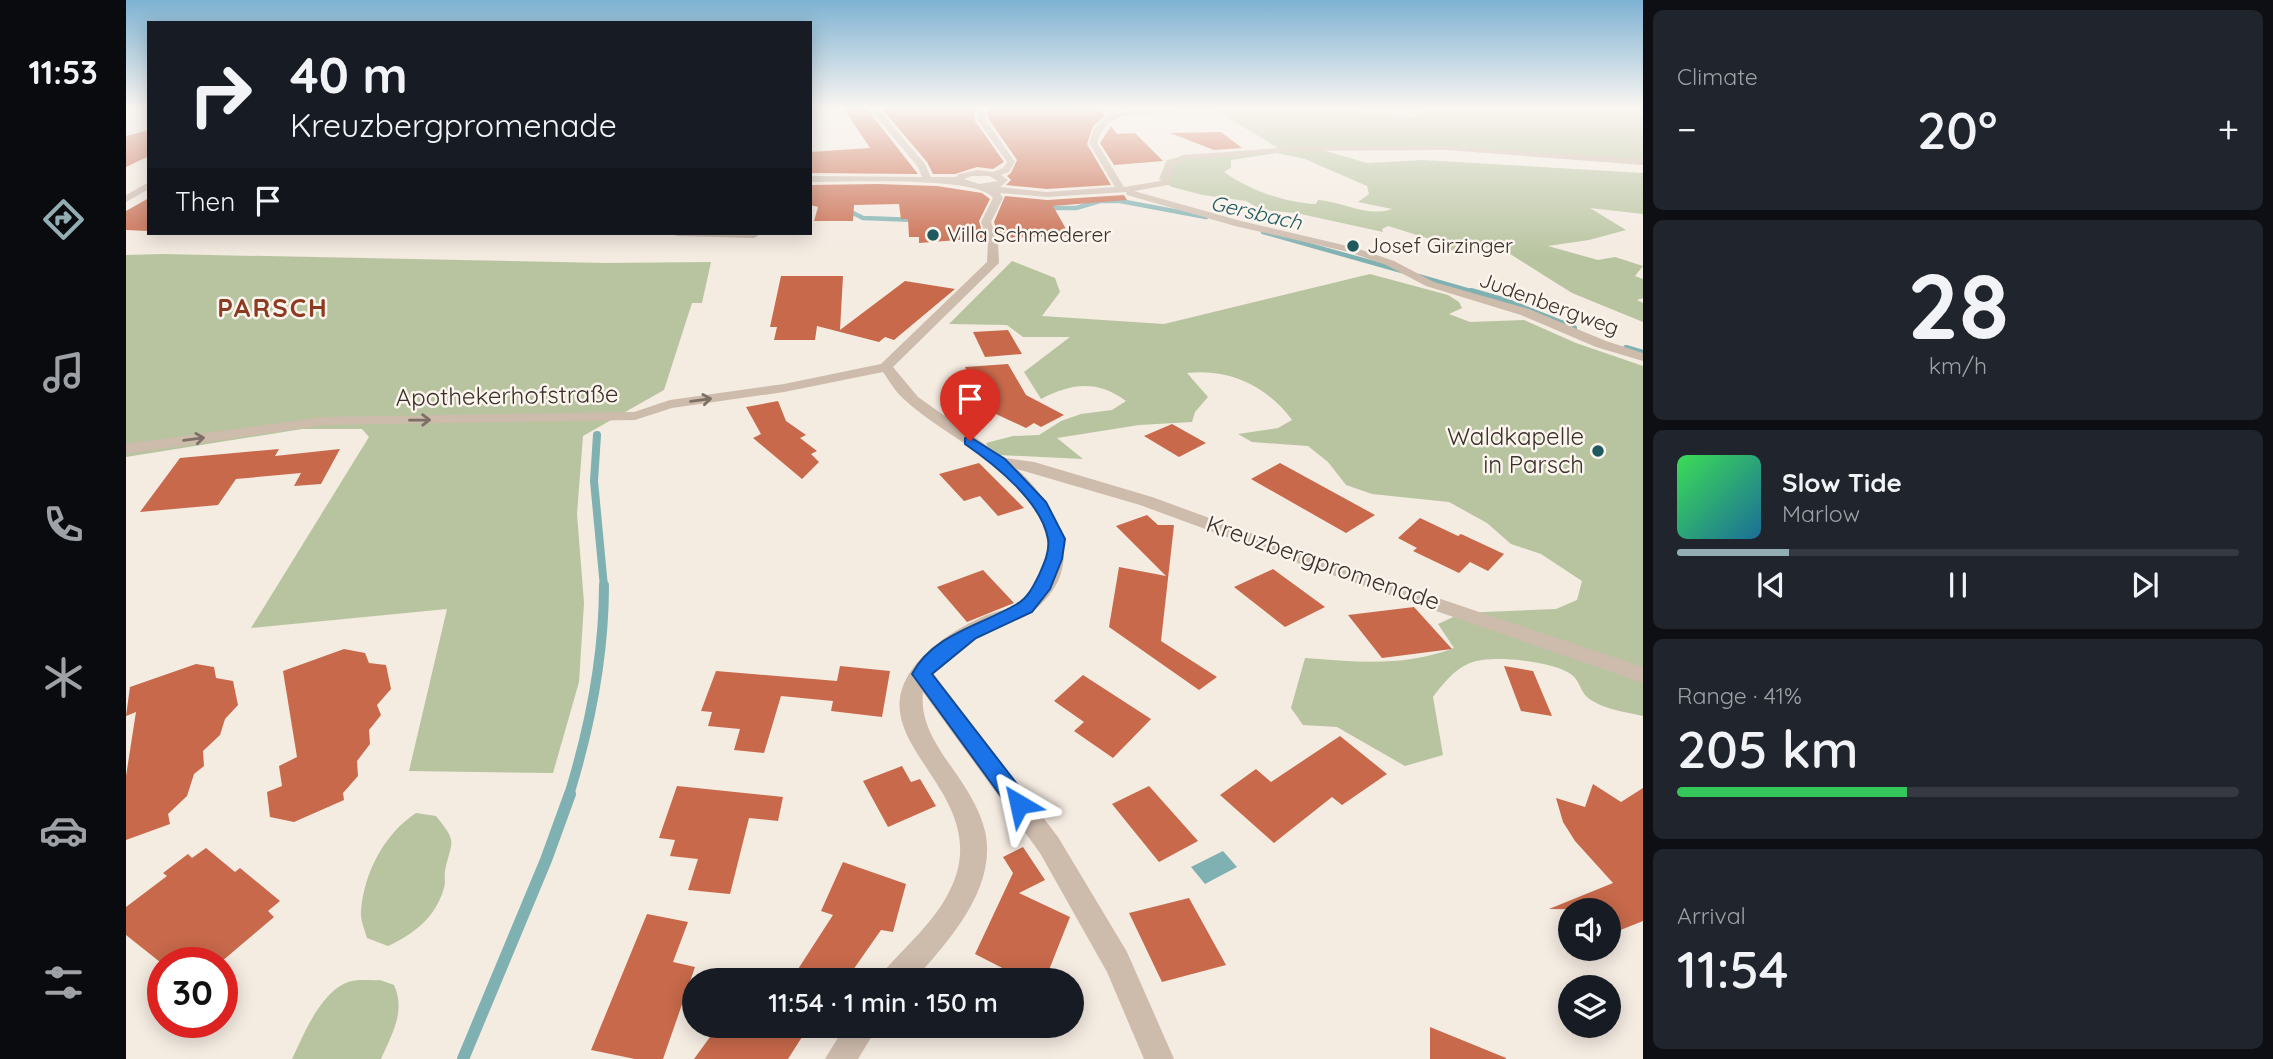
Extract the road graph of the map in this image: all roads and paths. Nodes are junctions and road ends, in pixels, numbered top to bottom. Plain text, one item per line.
1 (916, 158) edge
2 (1009, 158) edge
3 (1102, 158) edge
4 (1181, 158) edge
5 (1593, 158) edge
6 (1643, 162) edge
7 (994, 175) junction
8 (812, 179) edge
9 (928, 180) junction
10 (959, 180) junction
11 (147, 186) edge
12 (988, 187) junction
13 (1121, 189) junction
14 (126, 199) edge
15 (1643, 357) edge
16 (886, 367) junction
17 (126, 449) edge
18 (1000, 462) junction
19 (922, 674) junction
20 (1643, 675) edge
21 (905, 968) edge
22 (855, 1038) edge
23 (840, 1059) edge
24 (1159, 1059) edge

1 - 9 street
2 - 7 street
3 - 13 street
4 - 13 street
5 - 6 street
7 - 10 street
7 - 12 street
8 - 9 street
9 - 10 street
10 - 12 street
11 - 14 street
12 - 13 street
12 - 16 street
13 - 15 street, Judenbergweg
17 -> 16 street, Apothekerhofstraße
16 - 18 street, Kreuzbergpromenade
18 - 19 street, Kreuzbergpromenade
18 - 20 street, Kreuzbergpromenade
19 - 21 street, Kreuzbergpromenade
19 - 24 street
22 - 23 street

